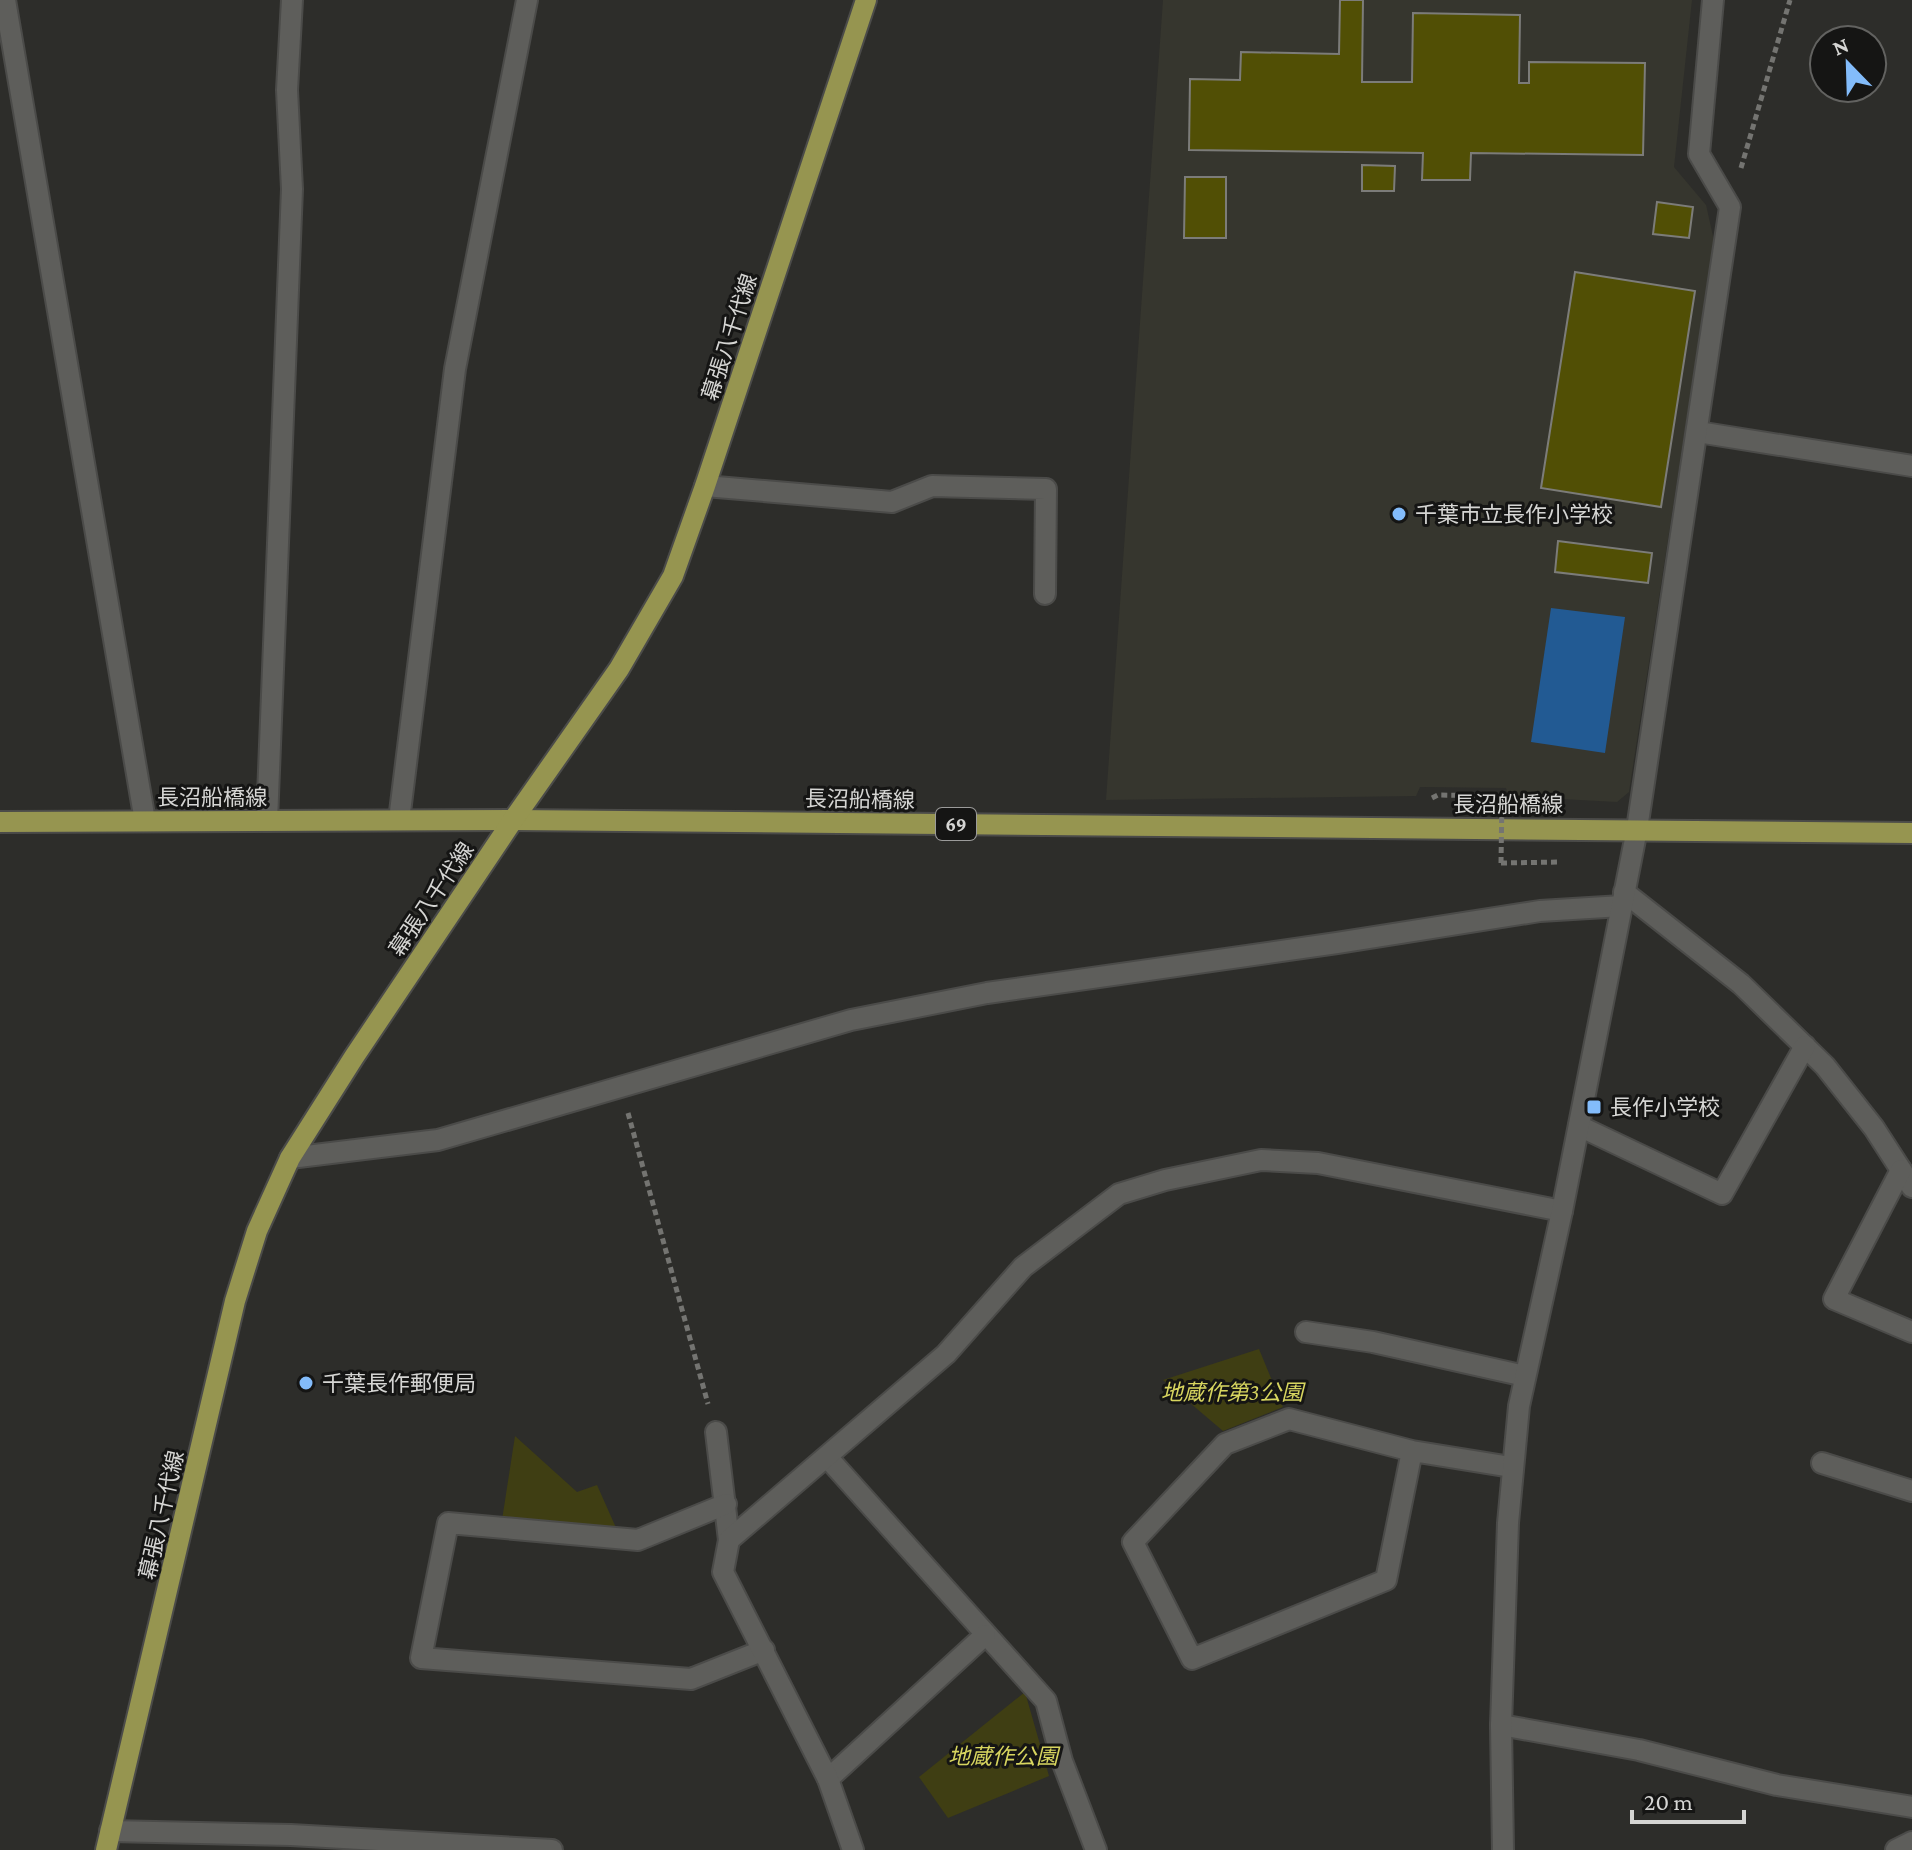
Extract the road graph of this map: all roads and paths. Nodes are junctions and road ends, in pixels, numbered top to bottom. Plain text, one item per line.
1 (5, 0) edge
2 (292, 0) edge
3 (527, 0) edge
4 (866, 0) edge
5 (1713, 0) edge
6 (1790, 0) edge
7 (1730, 207) junction
8 (1698, 432) junction
9 (1912, 466) edge
10 (705, 486) junction
11 (1045, 594) dead end
12 (1424, 803) dead end
13 (399, 820) junction
14 (513, 820) junction
15 (145, 821) junction
16 (267, 821) junction
17 (0, 822) edge
18 (1637, 829) junction
19 (1912, 833) edge
20 (1501, 863) dead end
21 (1623, 899) junction
22 (1805, 1046) junction
23 (621, 1085) junction
24 (1579, 1126) junction
25 (290, 1158) junction
26 (1901, 1170) junction
27 (1912, 1187) edge
28 (1562, 1211) junction
29 (1306, 1332) dead end
30 (1912, 1332) edge
31 (1525, 1376) junction
32 (716, 1432) joint
33 (1412, 1451) junction
34 (827, 1457) junction
35 (1822, 1463) dead end
36 (1511, 1467) junction
37 (1912, 1491) edge
38 (726, 1504) junction
39 (729, 1540) junction
40 (985, 1635) junction
41 (764, 1650) junction
42 (1501, 1725) junction
43 (828, 1779) junction
44 (1912, 1807) edge
45 (108, 1841) edge
46 (1912, 1842) edge
47 (552, 1850) edge
48 (853, 1850) edge
49 (1096, 1850) edge
50 (1503, 1850) edge
51 (1896, 1850) edge

1 - 15 street
2 - 16 street
3 - 13 street
4 - 10 main road, 幕張八千代線
5 - 7 street
6 - 7 path
7 - 8 street
8 - 9 street
8 - 18 street
10 - 11 street
10 - 14 main road, 幕張八千代線
12 - 20 path, bridge
13 - 14 main road, 長沼船橋線 / 69
13 - 16 main road, 長沼船橋線 / 69
14 - 18 main road, 長沼船橋線 / 69
14 - 25 main road, 幕張八千代線
15 - 16 main road, 長沼船橋線 / 69
15 - 17 main road, 長沼船橋線 / 69
18 - 19 main road, 長沼船橋線 / 69
18 - 21 street
21 - 22 street
21 - 23 street
21 - 24 street
22 - 24 street
22 - 26 street
23 - 25 street
23 - 32 path
24 - 28 street
25 - 45 main road, 幕張八千代線
26 - 27 street
26 - 30 street
28 - 31 street
28 - 34 street
29 - 31 street
31 - 36 street
32 - 38 street
33 - 33 street
33 - 36 street
34 - 39 street
34 - 40 street
35 - 37 street
36 - 42 street
38 - 39 street
38 - 41 street
39 - 41 street
40 - 43 street
40 - 49 street
41 - 43 street
42 - 44 street
42 - 50 street
43 - 48 street
45 - 47 street
46 - 51 street

